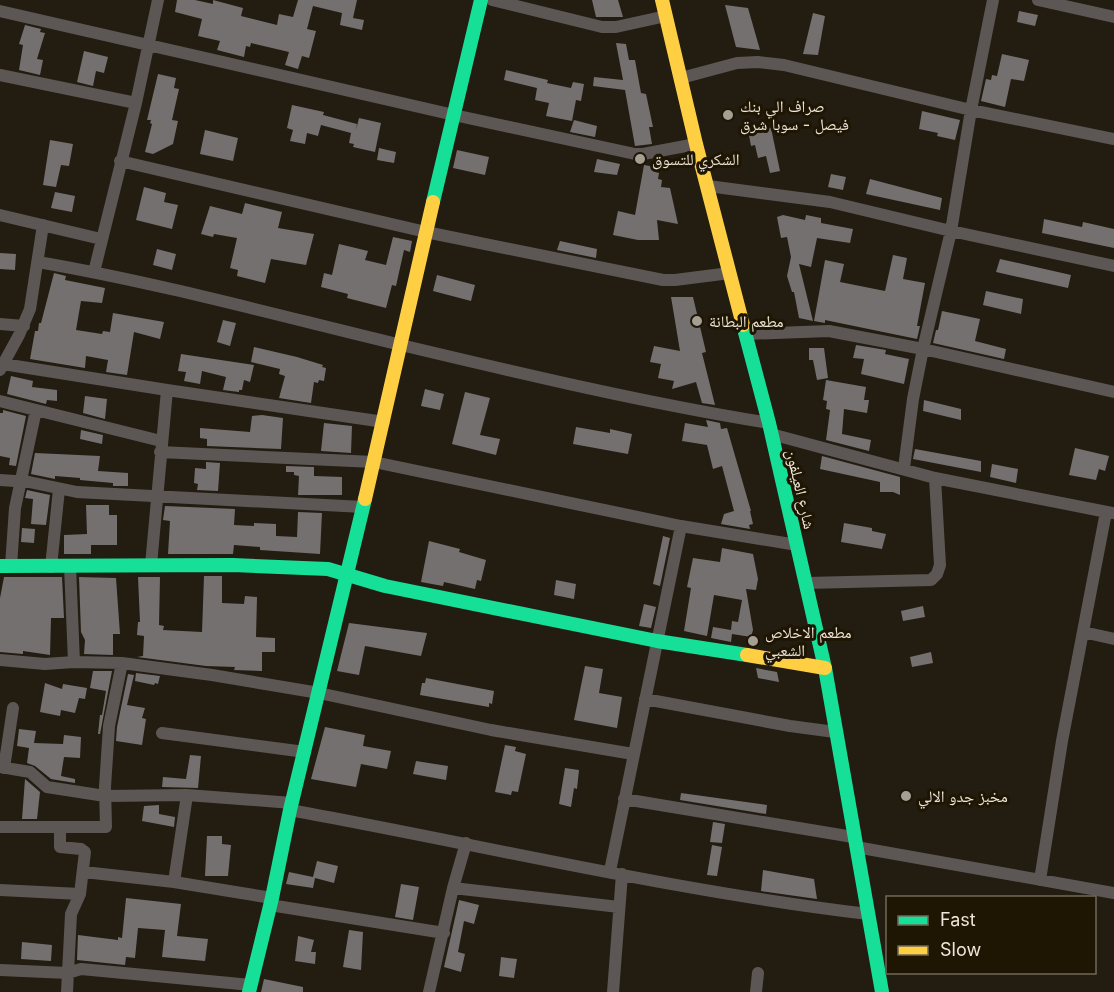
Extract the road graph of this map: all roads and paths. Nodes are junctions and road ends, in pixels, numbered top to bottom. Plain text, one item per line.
1 (158, 0) edge
2 (481, 0) edge
3 (492, 0) edge
4 (662, 0) edge
5 (993, 0) edge
6 (1038, 0) edge
7 (0, 11) edge
8 (666, 16) junction
9 (1114, 17) edge
10 (149, 46) junction
11 (0, 75) edge
12 (681, 78) junction
13 (136, 103) junction
14 (971, 110) junction
15 (454, 115) junction
16 (1114, 139) edge
17 (696, 144) junction
18 (120, 161) junction
19 (708, 186) junction
20 (0, 215) edge
21 (43, 225) junction
22 (951, 231) junction
23 (426, 232) junction
24 (101, 239) junction
25 (38, 262) junction
26 (1114, 266) edge
27 (94, 272) junction
28 (730, 273) junction
29 (0, 324) edge
30 (24, 326) junction
31 (746, 334) junction
32 (401, 345) junction
33 (923, 349) junction
34 (2, 367) edge
35 (167, 390) junction
36 (1114, 392) edge
37 (0, 401) edge
38 (36, 410) junction
39 (384, 422) junction
40 (770, 429) junction
41 (160, 447) junction
42 (374, 462) junction
43 (904, 468) junction
44 (935, 477) junction
45 (0, 480) edge
46 (21, 482) junction
47 (59, 489) junction
48 (156, 497) junction
49 (363, 507) junction
50 (1110, 512) edge
51 (681, 526) junction
52 (797, 545) junction
53 (151, 565) junction
54 (6, 566) edge
55 (70, 566) junction
56 (51, 567) junction
57 (348, 574) junction
58 (806, 583) junction
59 (1083, 632) junction
60 (1114, 639) edge
61 (657, 641) junction
62 (0, 660) edge
63 (74, 662) junction
64 (123, 663) junction
65 (825, 668) junction
66 (320, 693) junction
67 (645, 699) junction
68 (13, 708) dead end
69 (835, 732) junction
70 (162, 733) dead end
71 (305, 752) junction
72 (633, 754) junction
73 (2, 768) edge
74 (187, 795) junction
75 (105, 796) junction
76 (624, 799) junction
77 (291, 807) junction
78 (0, 827) edge
79 (60, 827) junction
80 (855, 842) junction
81 (466, 843) junction
82 (84, 872) junction
83 (616, 873) junction
84 (1040, 880) junction
85 (174, 882) junction
86 (453, 888) junction
87 (0, 890) edge
88 (1114, 893) edge
89 (80, 894) junction
90 (271, 901) junction
91 (619, 907) junction
92 (868, 914) junction
93 (444, 933) junction
94 (0, 970) edge
95 (68, 973) junction
96 (758, 973) dead end
97 (250, 989) edge
98 (67, 992) edge
99 (429, 992) edge
100 (613, 992) edge
101 (756, 992) edge
102 (882, 992) edge

1 - 10 street
2 - 15 main road
3 - 8 street
4 - 8 main road, شارع العيلفون
5 - 14 street
6 - 9 street
7 - 10 street
8 - 12 main road, شارع العيلفون
10 - 13 street
10 - 15 street
11 - 13 street
12 - 14 street
12 - 17 main road, شارع العيلفون
13 - 18 street
14 - 16 street
14 - 22 street
15 - 17 street
15 - 23 main road
17 - 19 main road, شارع العيلفون
18 - 23 street
18 - 24 street
19 - 22 street
19 - 28 main road, شارع العيلفون
20 - 21 street
21 - 24 street
21 - 25 street
22 - 26 street
22 - 33 street
23 - 28 street
23 - 32 main road
24 - 27 street
25 - 27 street
25 - 30 street
27 - 32 street
28 - 31 main road, شارع العيلفون
29 - 30 street
30 - 34 street
31 - 33 street
31 - 40 main road, شارع العيلفون
32 - 39 main road
32 - 40 street
33 - 36 street
33 - 43 street
34 - 35 street
35 - 39 street
35 - 41 street
37 - 38 street
38 - 41 street
38 - 46 street
39 - 42 main road
40 - 43 street
40 - 52 main road, شارع العيلفون
41 - 42 street
41 - 48 street
42 - 49 main road
42 - 51 street
43 - 44 street
44 - 50 street
44 - 58 street
45 - 46 street
46 - 47 street
46 - 54 street
47 - 48 street
47 - 56 street
48 - 49 street
48 - 53 street
49 - 57 main road
50 - 59 street
51 - 52 street
51 - 61 street
52 - 58 main road, شارع العيلفون
53 - 55 main road
53 - 57 main road
54 - 56 main road
55 - 56 main road
55 - 63 street
57 - 61 main road
57 - 66 main road
58 - 65 main road, شارع العيلفون
59 - 60 street
59 - 84 street
61 - 65 main road
61 - 67 street
62 - 63 street
63 - 64 street
64 - 66 street
64 - 75 street
65 - 69 main road, شارع العيلفون
66 - 71 main road
66 - 72 street
67 - 69 street
67 - 72 street
68 - 73 street
69 - 80 main road, شارع العيلفون
70 - 71 street
71 - 77 main road
72 - 76 street
73 - 75 street
74 - 75 street
74 - 77 street
74 - 85 street
75 - 79 street
76 - 80 street
76 - 83 street
77 - 81 street
77 - 90 main road
78 - 79 street
79 - 82 street
80 - 84 street
80 - 92 main road, شارع العيلفون
81 - 83 street
81 - 86 street
82 - 85 street
82 - 89 street
83 - 91 street
83 - 92 street
84 - 88 street
85 - 90 street
86 - 91 street
86 - 93 street
87 - 89 street
89 - 95 street
90 - 93 street
90 - 97 main road
91 - 100 street
92 - 102 main road, شارع العيلفون
93 - 99 street
94 - 95 street
95 - 97 street
95 - 98 street
96 - 101 street

